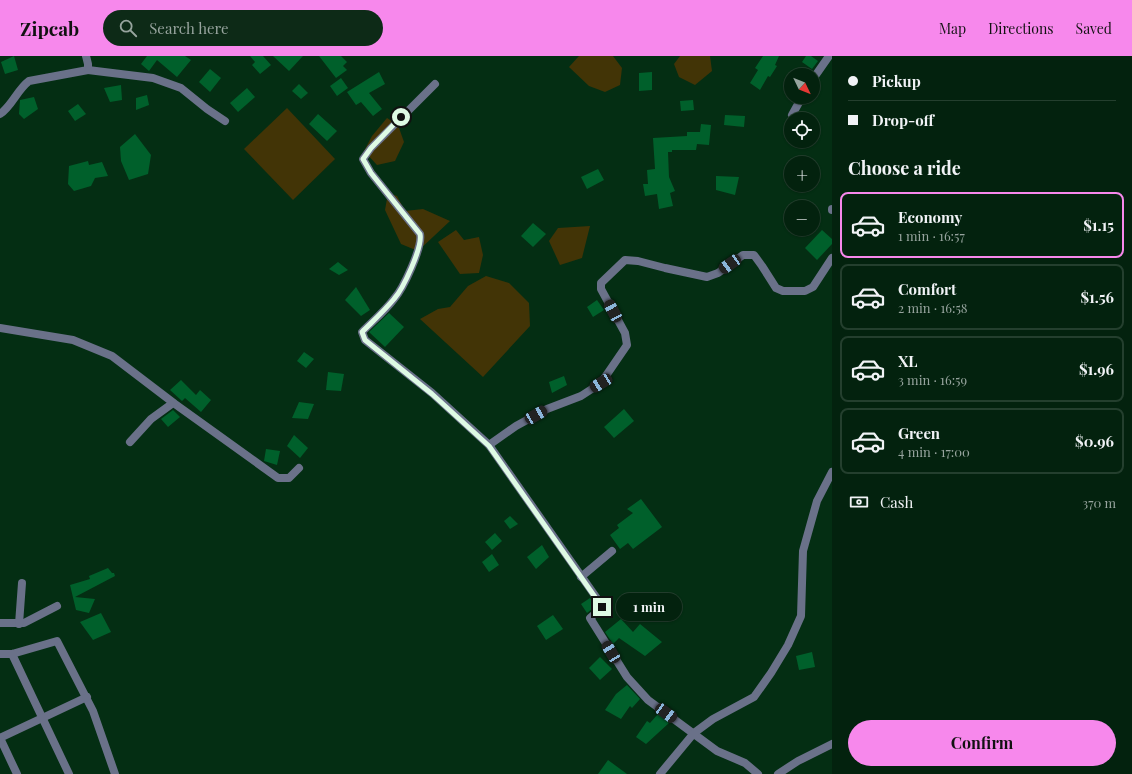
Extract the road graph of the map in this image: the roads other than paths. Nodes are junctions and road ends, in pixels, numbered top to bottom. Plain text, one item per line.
1 (86, 56) edge
2 (829, 56) edge
3 (820, 69) edge
4 (88, 70) junction
5 (435, 84) dead end
6 (0, 114) edge
7 (225, 121) dead end
8 (832, 258) edge
9 (0, 328) edge
10 (173, 402) junction
11 (130, 442) dead end
12 (489, 446) junction
13 (299, 468) dead end
14 (832, 472) edge
15 (612, 551) dead end
16 (580, 577) junction
17 (22, 583) dead end
18 (57, 606) dead end
19 (0, 623) edge
20 (19, 624) junction
21 (0, 654) edge
22 (12, 654) junction
23 (87, 697) junction
24 (42, 718) junction
25 (694, 733) junction
26 (0, 738) edge
27 (832, 744) edge
28 (17, 774) edge
29 (69, 774) edge
30 (115, 774) edge
31 (660, 774) edge
32 (758, 774) edge
33 (778, 774) edge

1 - 4 street
2 - 3 street
4 - 6 street
4 - 7 street
5 - 12 street
8 - 12 street
9 - 10 street
10 - 11 street
10 - 13 street
12 - 16 street
14 - 25 street
15 - 16 street
16 - 25 street
17 - 20 street
18 - 20 street
19 - 20 street
21 - 22 street
22 - 23 street
22 - 24 street
23 - 24 street
23 - 30 street
24 - 26 street
24 - 29 street
25 - 31 street
25 - 32 street
26 - 28 street
27 - 33 street

